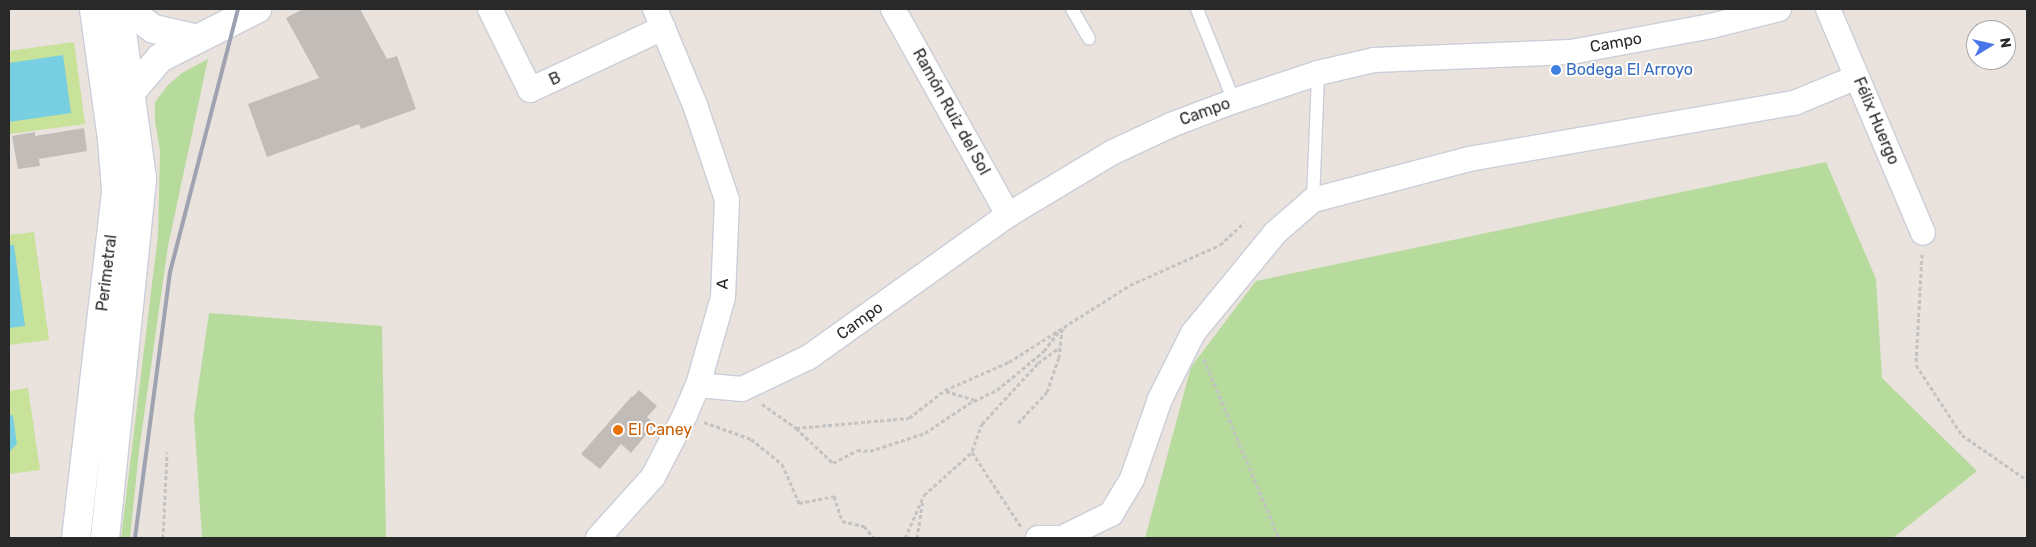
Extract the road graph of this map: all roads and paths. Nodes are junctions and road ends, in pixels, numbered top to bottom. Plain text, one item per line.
1 (119, 9) edge
2 (126, 9) edge
3 (257, 9) edge
4 (490, 9) edge
5 (893, 9) edge
6 (1072, 9) edge
7 (1197, 9) edge
8 (1779, 9) edge
9 (1828, 9) edge
10 (95, 16) edge
11 (659, 18) edge
12 (198, 39) junction
13 (1089, 39) dead end
14 (126, 54) junction
15 (160, 58) junction
16 (1318, 73) junction
17 (1858, 77) junction
18 (131, 92) junction
19 (1234, 101) junction
20 (112, 139) junction
21 (1313, 200) junction
22 (1008, 215) junction
23 (1244, 223) dead end
24 (1923, 233) joint
25 (1062, 328) junction
26 (1194, 333) junction
27 (1060, 347) junction
28 (698, 385) junction
29 (742, 389) junction
30 (946, 390) junction
31 (977, 400) junction
32 (685, 416) junction
33 (1018, 423) dead end
34 (796, 428) junction
35 (167, 452) dead end
36 (972, 452) junction
37 (2027, 480) edge
38 (924, 495) junction
39 (1031, 534) edge
40 (76, 538) edge
41 (105, 538) edge
42 (163, 538) edge
43 (598, 538) edge
44 (874, 538) edge
45 (905, 538) edge
46 (917, 538) edge
47 (1279, 538) edge

1 - 14 main road, Perimetral
2 - 12 main road
3 - 12 main road
4 - 11 street, B
5 - 22 street, Ramón Ruiz del Sol
6 - 13 lane
7 - 19 lane
8 - 16 street, Campo
9 - 17 street, Félix Huergo
10 - 14 main road
10 - 20 main road, Perimetral
11 - 28 street, A
12 - 15 main road
14 - 15 main road
14 - 18 main road, Perimetral
15 - 18 main road
16 - 19 street, Campo
16 - 21 lane
17 - 21 street
17 - 24 street, Félix Huergo
18 - 20 main road
18 - 41 main road, Perimetral
19 - 22 street, Campo
20 - 40 main road, Perimetral
21 - 26 street
22 - 29 street, Campo
23 - 25 path
24 - 37 path
25 - 27 path
25 - 30 path
25 - 31 path
26 - 39 street
26 - 47 path
27 - 33 path
27 - 36 path
28 - 29 street
28 - 32 street, A
29 - 34 path
30 - 31 path
30 - 34 path
31 - 34 path
32 - 43 street, A
32 - 44 path
35 - 42 path
36 - 38 path
36 - 39 path
38 - 45 path
38 - 46 path

